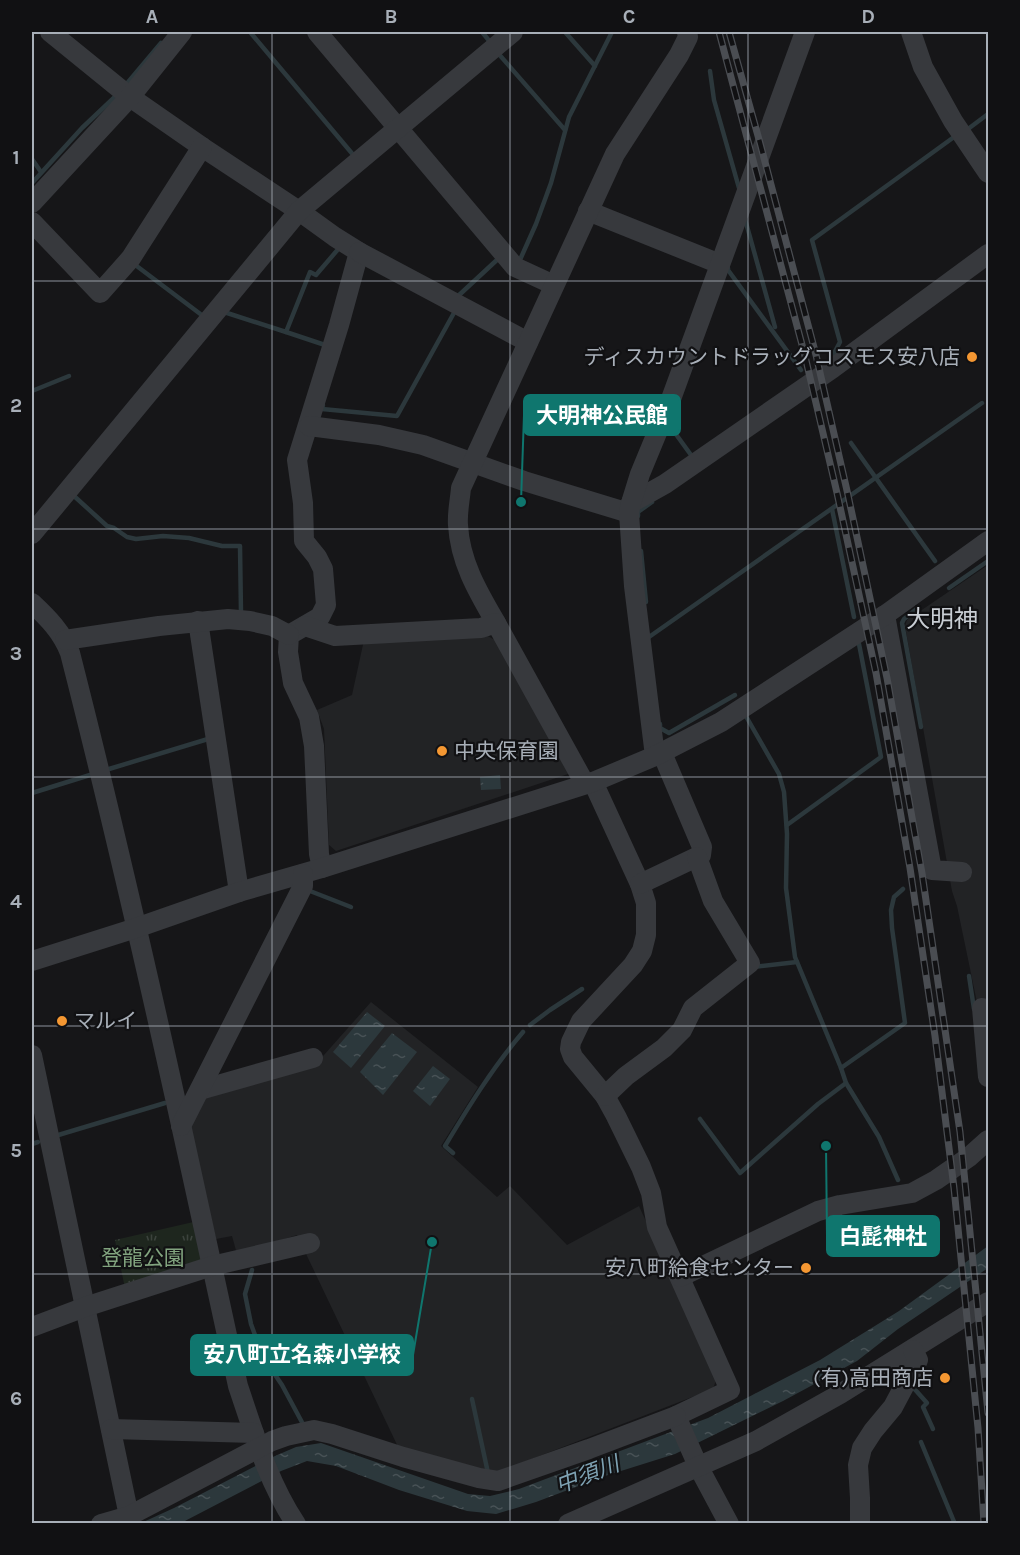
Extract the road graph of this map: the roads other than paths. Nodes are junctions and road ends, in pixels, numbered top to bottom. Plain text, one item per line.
1 (50, 32) edge
2 (182, 32) edge
3 (317, 32) edge
4 (513, 32) edge
5 (687, 32) edge
6 (806, 32) edge
7 (911, 32) edge
8 (130, 97) junction
9 (398, 127) junction
10 (202, 147) junction
11 (988, 173) edge
12 (32, 203) edge
13 (299, 211) junction
14 (588, 211) junction
15 (32, 222) edge
16 (359, 252) junction
17 (988, 254) edge
18 (720, 264) junction
19 (554, 285) junction
20 (528, 342) junction
21 (309, 426) junction
22 (473, 462) junction
23 (630, 508) junction
24 (32, 534) edge
25 (988, 542) edge
26 (32, 603) edge
27 (885, 615) junction
28 (198, 621) junction
29 (496, 623) junction
30 (297, 630) junction
31 (65, 640) junction
32 (659, 754) junction
33 (589, 783) junction
34 (697, 857) junction
35 (312, 871) junction
36 (962, 872) dead end
37 (640, 884) junction
38 (239, 892) junction
39 (136, 928) junction
40 (32, 961) edge
41 (982, 1008) dead end
42 (32, 1055) edge
43 (313, 1058) dead end
44 (988, 1077) edge
45 (200, 1090) junction
46 (605, 1096) junction
47 (181, 1126) junction
48 (988, 1140) edge
49 (310, 1243) dead end
50 (212, 1266) junction
51 (680, 1277) junction
52 (988, 1302) edge
53 (85, 1307) junction
54 (32, 1327) edge
55 (913, 1350) junction
56 (677, 1419) junction
57 (111, 1430) junction
58 (259, 1446) junction
59 (696, 1459) junction
60 (129, 1516) junction
61 (101, 1524) edge
62 (296, 1524) edge
63 (568, 1524) edge
64 (729, 1524) edge
65 (860, 1524) edge

1 - 8 street
2 - 8 street
3 - 9 street
4 - 9 street
5 - 14 street
6 - 18 street
7 - 11 street
8 - 10 street
8 - 12 street
9 - 13 street
9 - 19 street
10 - 13 street
10 - 15 street
13 - 16 street
13 - 24 street
14 - 18 street
14 - 19 street
16 - 20 street
16 - 21 street
17 - 23 street
18 - 23 street
19 - 20 street
20 - 22 street
21 - 22 street
21 - 30 street
22 - 23 street
22 - 29 street
23 - 32 street
25 - 27 street
26 - 31 street
27 - 32 street
27 - 36 street
28 - 30 street
28 - 31 street
28 - 38 street
29 - 30 street
29 - 33 street
30 - 35 street
31 - 39 street
32 - 33 street
32 - 34 street
33 - 35 street
33 - 37 street
34 - 37 street
34 - 46 street
35 - 38 street
35 - 45 street
37 - 46 street
38 - 39 street
39 - 40 street
39 - 47 street
41 - 44 street
42 - 53 street
43 - 45 street
45 - 47 street
46 - 51 street
47 - 50 street
48 - 51 street
49 - 50 street
50 - 53 street
50 - 58 street
51 - 56 street
52 - 55 street
53 - 54 street
53 - 57 street
55 - 59 street
55 - 65 street
56 - 58 street
56 - 59 street
57 - 58 street
57 - 60 street
58 - 60 street
58 - 62 street
59 - 63 street
59 - 64 street
60 - 61 street

